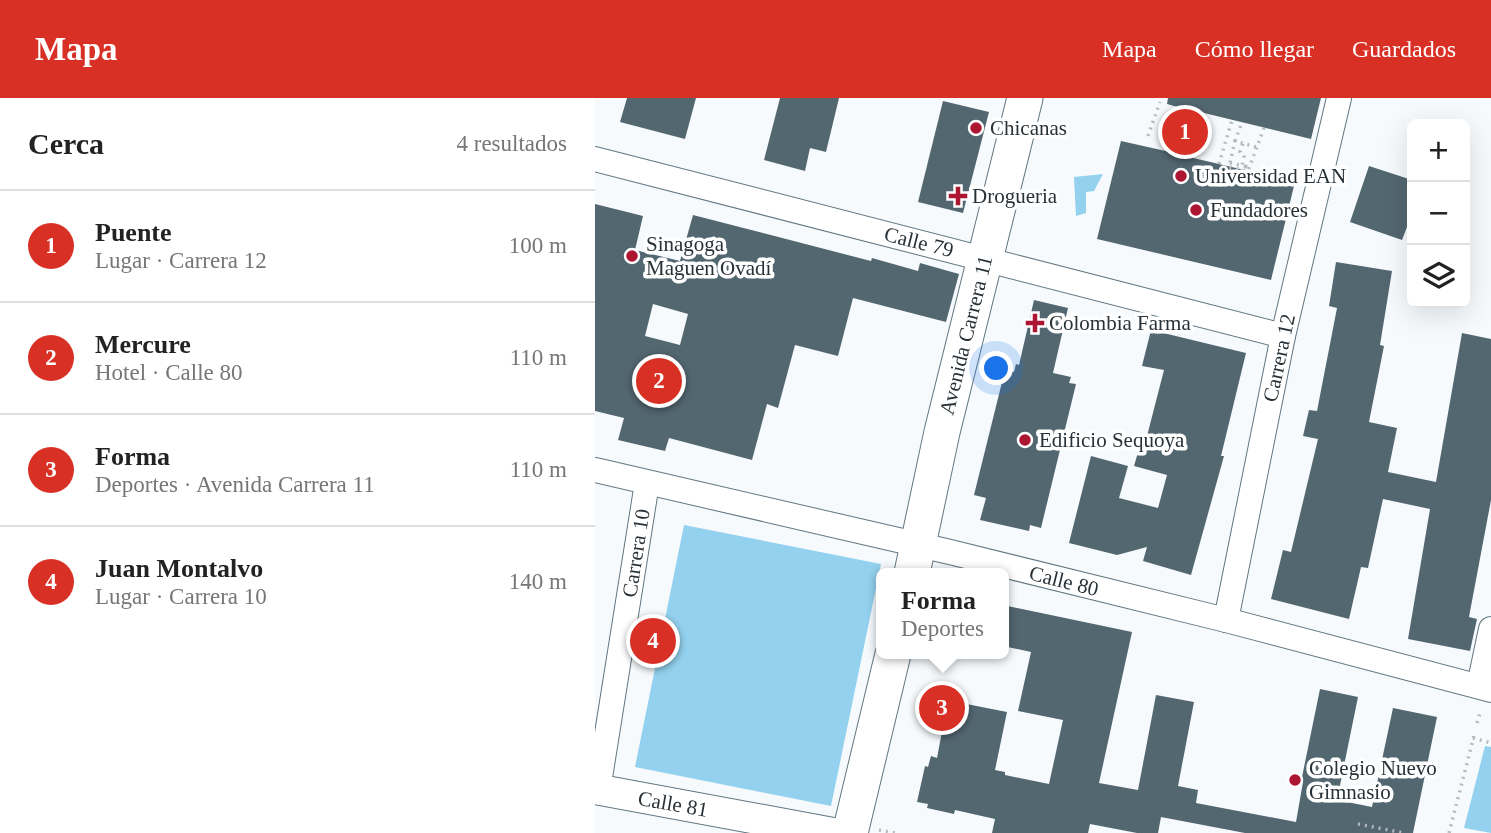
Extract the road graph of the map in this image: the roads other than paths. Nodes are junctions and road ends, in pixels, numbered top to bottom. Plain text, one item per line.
1 (1025, 98) edge
2 (1339, 98) edge
3 (595, 159) edge
4 (985, 259) junction
5 (1283, 336) junction
6 (595, 470) edge
7 (653, 485) junction
8 (915, 560) edge
9 (956, 568) edge
10 (1009, 578) edge
11 (1226, 620) junction
12 (1491, 629) edge
13 (892, 659) edge
14 (1485, 688) edge
15 (600, 790) edge
16 (860, 830) edge
17 (833, 833) edge

1 - 4 main road, Avenida Carrera 11
2 - 5 street, Carrera 12
3 - 4 street, Calle 79
4 - 5 street, Calle 79
4 - 8 main road, Avenida Carrera 11
5 - 11 street, Carrera 12
6 - 7 street, Calle 80
7 - 8 street, Calle 80
7 - 15 street, Carrera 10
8 - 9 street, Calle 80
10 - 11 street, Calle 80
11 - 14 street, Calle 80
12 - 14 street
13 - 16 main road
15 - 17 street, Calle 81

